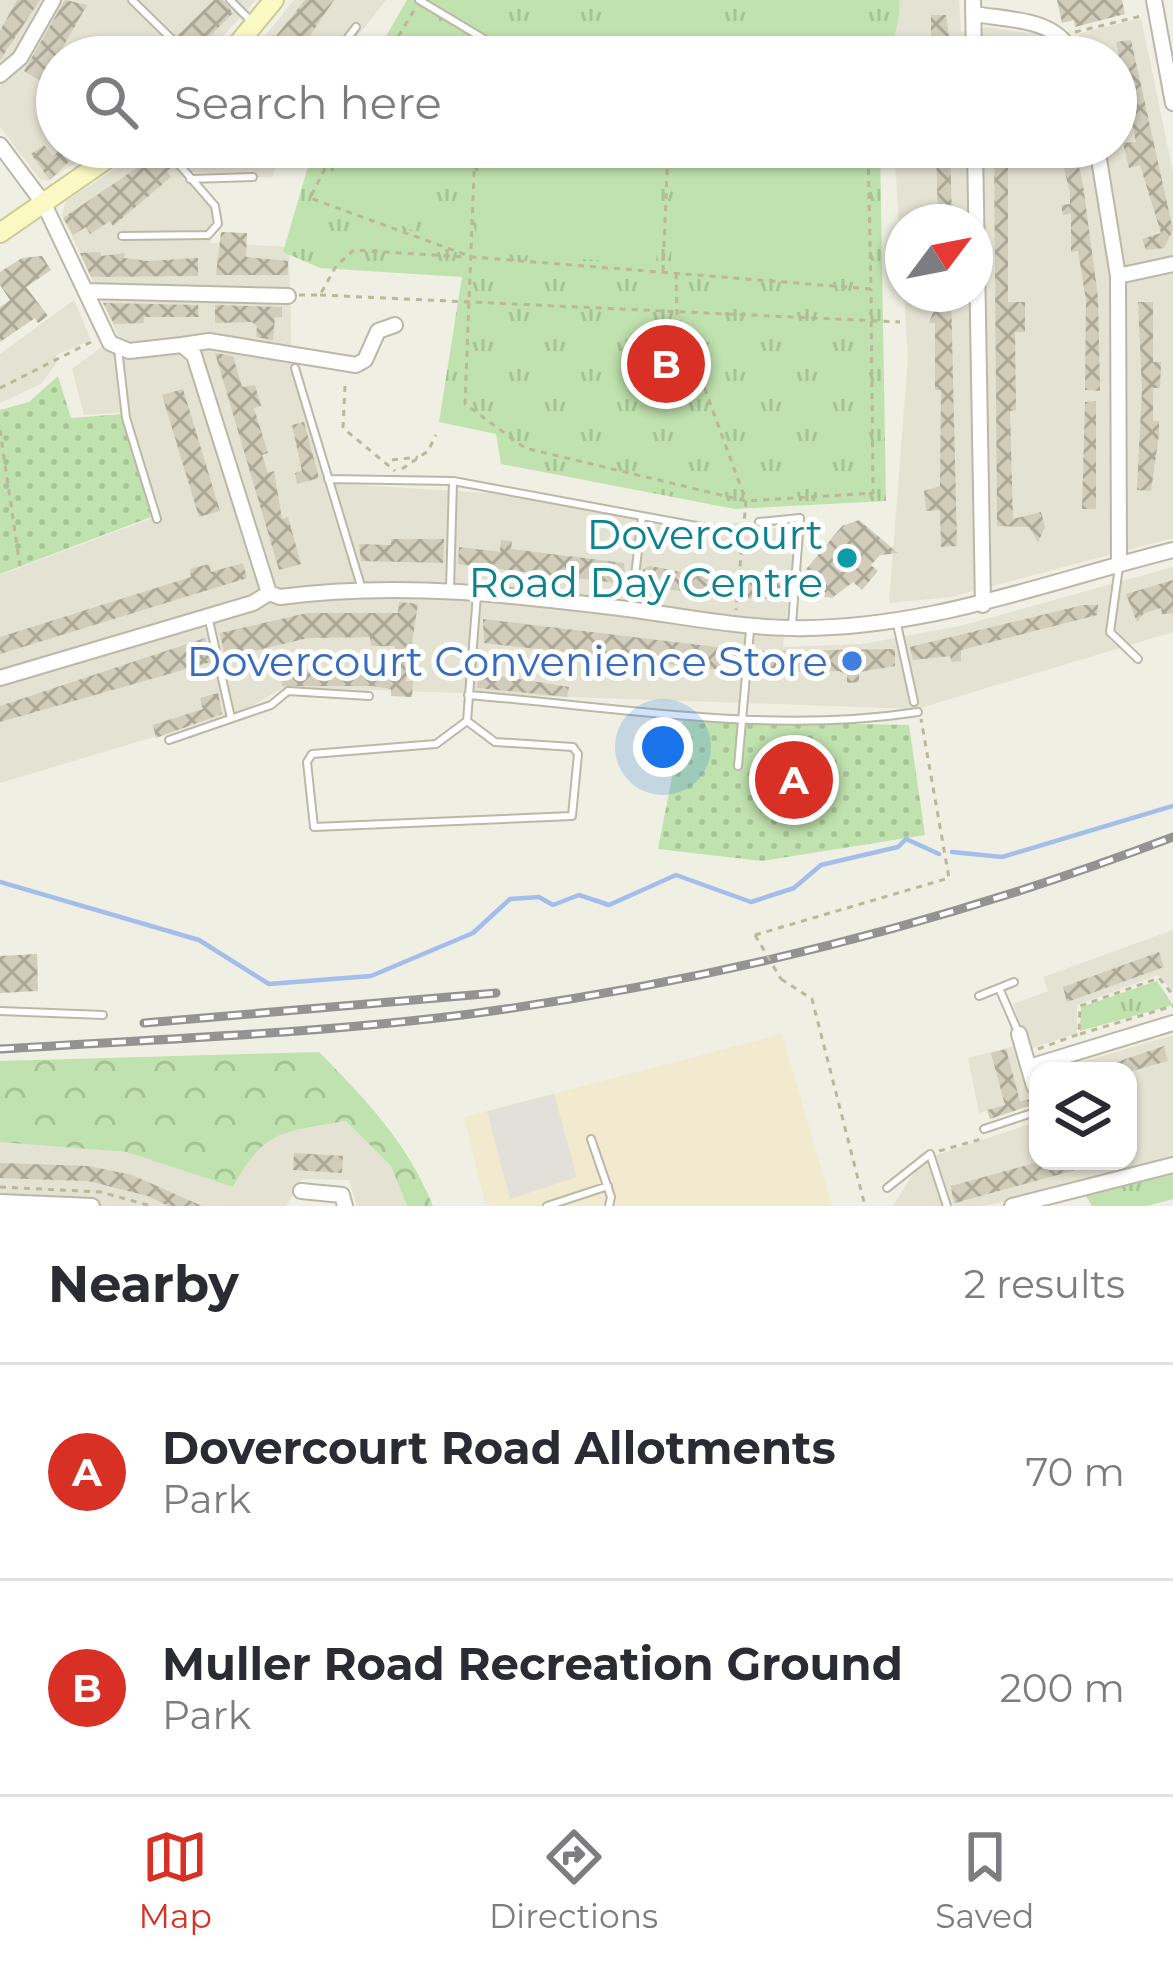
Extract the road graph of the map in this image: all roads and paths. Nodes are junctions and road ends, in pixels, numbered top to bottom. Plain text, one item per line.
1 (53, 0) edge
2 (132, 0) edge
3 (230, 0) edge
4 (274, 0) edge
5 (420, 0) edge
6 (1155, 6) edge
7 (973, 7) edge
8 (255, 25) junction
9 (356, 27) dead end
10 (1061, 35) joint
11 (169, 36) edge
12 (245, 36) edge
13 (349, 36) edge
14 (399, 36) edge
15 (479, 36) edge
16 (0, 75) edge
17 (1173, 103) edge
18 (0, 145) edge
19 (95, 168) edge
20 (180, 168) edge
21 (325, 168) edge
22 (474, 168) edge
23 (667, 168) edge
24 (868, 168) edge
25 (975, 168) edge
26 (1100, 168) edge
27 (253, 178) dead end
28 (189, 179) junction
29 (44, 204) junction
30 (0, 233) edge
31 (122, 236) dead end
32 (472, 257) junction
33 (1173, 264) edge
34 (663, 272) junction
35 (676, 273) junction
36 (1118, 276) junction
37 (871, 289) junction
38 (85, 291) junction
39 (320, 295) junction
40 (288, 296) joint
41 (470, 301) junction
42 (677, 313) junction
43 (900, 322) dead end
44 (872, 323) junction
45 (395, 325) dead end
46 (105, 336) junction
47 (182, 345) junction
48 (118, 349) junction
49 (295, 368) dead end
50 (345, 386) dead end
51 (0, 388) edge
52 (0, 430) edge
53 (436, 435) dead end
54 (420, 457) junction
55 (387, 461) junction
56 (396, 475) junction
57 (328, 479) junction
58 (453, 481) junction
59 (803, 497) junction
60 (746, 501) junction
61 (802, 506) dead end
62 (641, 517) junction
63 (157, 518) dead end
64 (759, 522) dead end
65 (718, 530) dead end
66 (1173, 550) edge
67 (1119, 564) junction
68 (20, 566) dead end
69 (361, 586) junction
70 (450, 589) junction
71 (477, 591) junction
72 (269, 592) junction
73 (983, 605) junction
74 (631, 610) junction
75 (208, 613) junction
76 (897, 620) junction
77 (743, 625) junction
78 (792, 628) junction
79 (1138, 659) dead end
80 (0, 678) edge
81 (468, 695) junction
82 (369, 696) dead end
83 (914, 702) dead end
84 (918, 712) joint
85 (742, 717) junction
86 (231, 718) junction
87 (467, 721) junction
88 (170, 740) dead end
89 (738, 766) dead end
90 (1014, 982) dead end
91 (999, 988) junction
92 (1173, 995) edge
93 (979, 996) dead end
94 (1173, 1006) edge
95 (0, 1011) edge
96 (103, 1015) dead end
97 (1173, 1022) edge
98 (1019, 1034) joint
99 (1079, 1034) junction
100 (1027, 1061) junction
101 (1029, 1068) edge
102 (1029, 1111) edge
103 (985, 1133) joint
104 (591, 1139) dead end
105 (930, 1154) junction
106 (1173, 1165) edge
107 (608, 1186) junction
108 (887, 1188) dead end
109 (301, 1191) dead end
110 (0, 1202) edge
111 (34, 1204) edge
112 (92, 1206) edge
113 (345, 1206) edge
114 (547, 1206) edge
115 (610, 1206) edge
116 (865, 1206) edge
117 (947, 1206) edge
118 (1012, 1206) edge

1 - 16 street
2 - 11 lane
3 - 8 lane
4 - 8 main road
5 - 14 path
5 - 15 lane
6 - 10 path
6 - 17 street
7 - 10 street
8 - 12 main road
9 - 13 lane
18 - 29 street
19 - 29 main road
20 - 28 lane
21 - 32 path
22 - 32 path
23 - 34 path
24 - 37 path
25 - 73 street
26 - 36 street
27 - 28 lane
28 - 31 lane
29 - 30 main road
29 - 38 street
32 - 34 path
32 - 39 path
32 - 41 path
33 - 36 street
34 - 35 path
35 - 37 path
35 - 42 path
36 - 67 street
37 - 44 path
38 - 40 street
38 - 46 street
39 - 40 path
39 - 41 path
41 - 42 path
41 - 60 path
42 - 44 path
42 - 60 path
43 - 44 path
44 - 59 path
45 - 47 street
46 - 48 street
46 - 51 path
47 - 48 street
47 - 72 street
48 - 63 lane
49 - 57 lane
50 - 55 path
52 - 68 path
53 - 54 path
54 - 55 path
54 - 56 path
55 - 56 path
56 - 57 lane
56 - 58 lane
57 - 69 lane
58 - 62 lane
58 - 70 lane
59 - 60 path
59 - 61 path
60 - 77 path
62 - 65 lane
62 - 74 lane
64 - 78 lane
66 - 67 street
67 - 73 street
67 - 79 lane
69 - 70 street
69 - 72 street
70 - 71 street
71 - 74 street
71 - 81 lane
72 - 75 street
73 - 76 street
74 - 77 street
75 - 80 street
75 - 86 lane
76 - 78 street
76 - 83 lane
77 - 78 street
77 - 85 lane
81 - 85 lane
81 - 87 lane
82 - 86 lane
84 - 85 lane
84 - 116 path, bridge
85 - 89 lane
86 - 88 lane
87 - 87 lane
90 - 91 lane
91 - 93 lane
91 - 98 lane
92 - 99 path
94 - 99 path
95 - 96 lane
97 - 100 street
98 - 100 street
99 - 100 path
100 - 101 street
102 - 103 lane
103 - 105 path
104 - 107 lane
105 - 108 lane
105 - 117 lane
106 - 118 street
107 - 114 lane
107 - 115 lane
109 - 113 street
110 - 111 street
111 - 112 street

